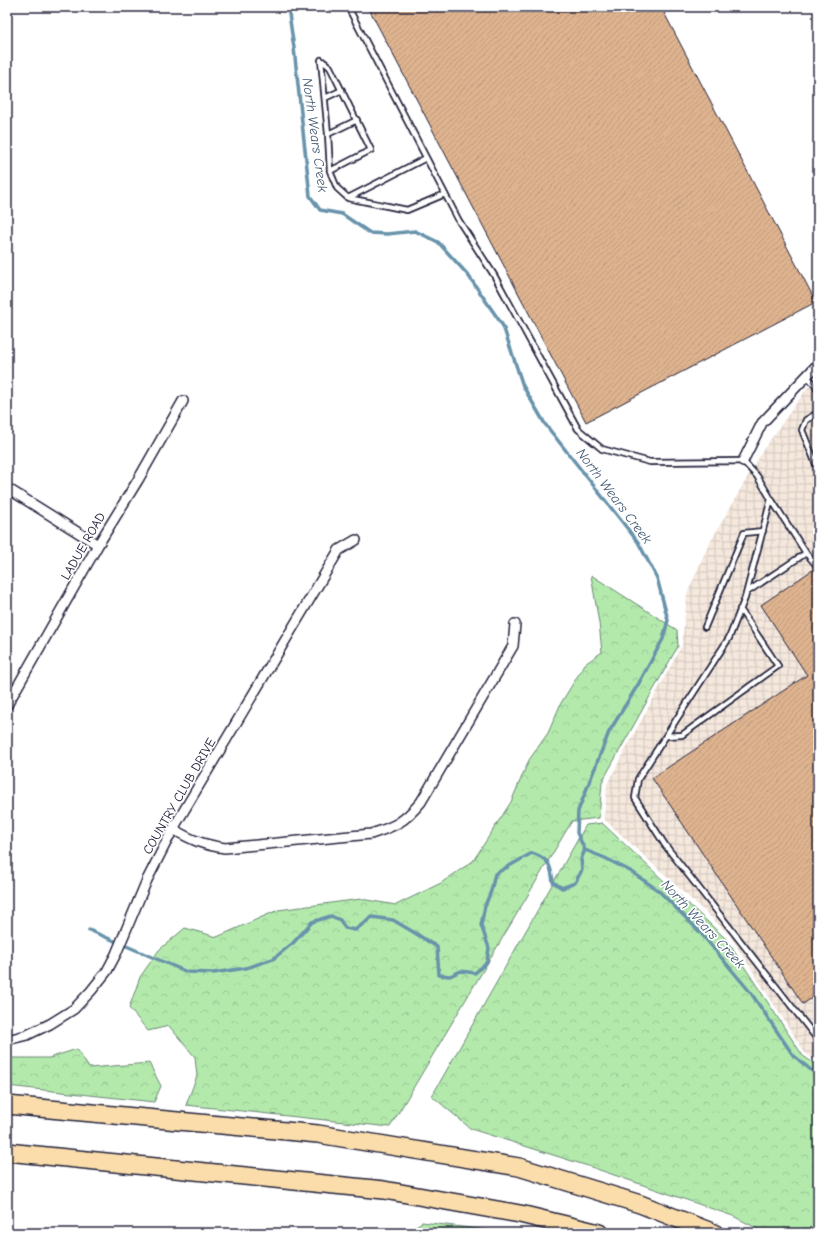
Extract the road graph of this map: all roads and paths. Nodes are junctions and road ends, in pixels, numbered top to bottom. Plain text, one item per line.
1 (348, 7) edge
2 (342, 90) junction
3 (325, 98) junction
4 (357, 120) junction
5 (328, 134) junction
6 (426, 158) junction
7 (330, 171) junction
8 (445, 194) junction
9 (348, 198) junction
10 (818, 364) edge
11 (806, 375) junction
12 (818, 391) edge
13 (183, 401) dead end
14 (818, 413) edge
15 (743, 461) junction
16 (818, 469) edge
17 (7, 488) edge
18 (771, 500) junction
19 (762, 531) junction
20 (356, 540) dead end
21 (98, 545) junction
22 (806, 553) junction
23 (818, 567) edge
24 (747, 592) junction
25 (740, 610) junction
26 (515, 624) dead end
27 (705, 627) dead end
28 (7, 705) edge
29 (666, 736) junction
30 (173, 830) junction
31 (7, 1040) edge
32 (818, 1040) edge
33 (7, 1105) edge
34 (7, 1152) edge
35 (598, 1233) edge
36 (714, 1233) edge

1 - 6 lane
2 - 3 lane
2 - 3 lane
2 - 4 lane
3 - 5 lane
4 - 5 lane
4 - 7 lane
5 - 7 lane
6 - 8 lane
6 - 9 lane
7 - 9 lane
8 - 9 lane
8 - 15 lane
10 - 11 street
11 - 12 lane
11 - 15 street
13 - 21 street, LADUE ROAD
14 - 16 lane
15 - 18 lane
17 - 21 street
18 - 19 lane
18 - 22 lane
19 - 24 lane
19 - 27 lane
20 - 30 street, COUNTRY CLUB DRIVE
21 - 28 street, LADUE ROAD
22 - 23 lane
22 - 24 lane
24 - 25 lane
25 - 29 lane
25 - 29 lane
26 - 30 street
29 - 32 lane
30 - 31 street, COUNTRY CLUB DRIVE
33 - 36 highway
34 - 35 highway

